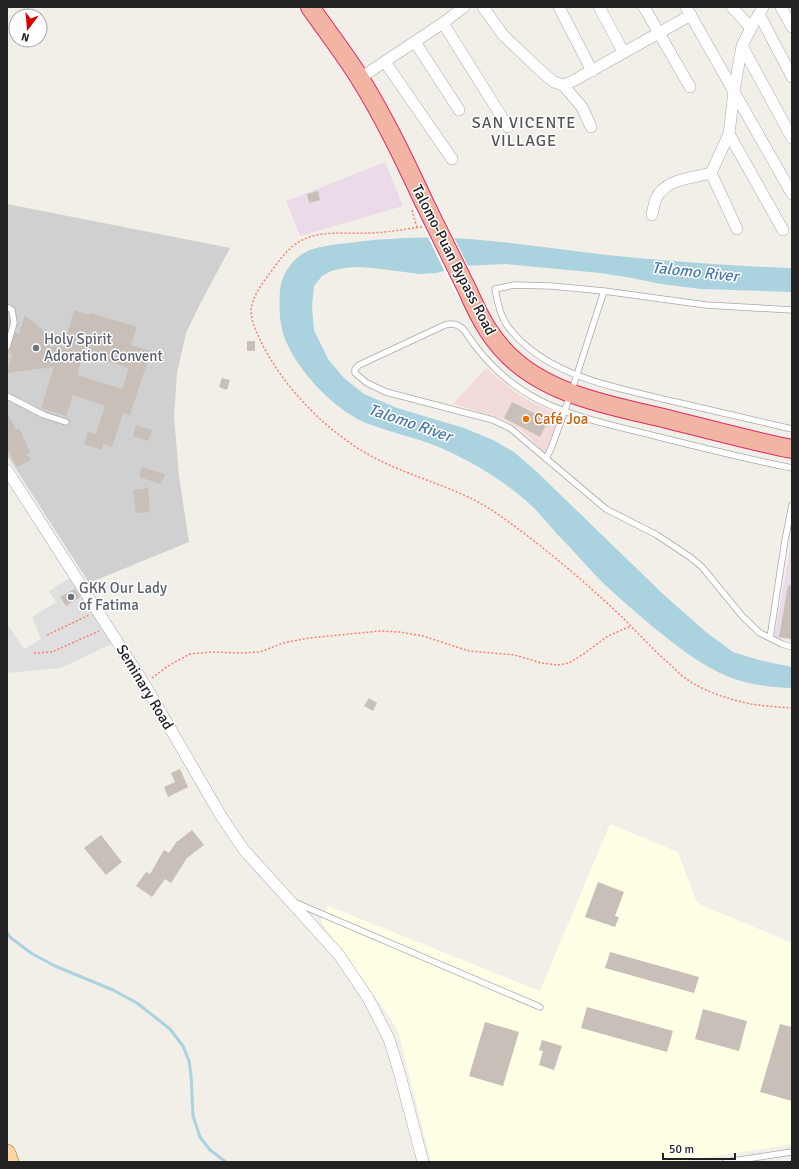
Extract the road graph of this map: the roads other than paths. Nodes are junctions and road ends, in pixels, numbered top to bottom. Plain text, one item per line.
1 (310, 7) edge
2 (464, 7) edge
3 (483, 7) edge
4 (559, 7) edge
5 (599, 7) edge
6 (644, 7) edge
7 (732, 7) edge
8 (781, 7) edge
9 (761, 10) edge
10 (689, 11) edge
11 (443, 23) junction
12 (792, 27) edge
13 (751, 28) junction
14 (659, 33) junction
15 (415, 42) junction
16 (742, 46) junction
17 (624, 53) junction
18 (385, 62) junction
19 (592, 71) junction
20 (792, 77) edge
21 (360, 78) junction
22 (563, 85) junction
23 (690, 87) dead end
24 (734, 91) junction
25 (459, 110) dead end
26 (508, 127) dead end
27 (591, 127) dead end
28 (729, 134) junction
29 (792, 138) edge
30 (452, 159) dead end
31 (711, 174) junction
32 (792, 194) edge
33 (652, 215) dead end
34 (737, 229) dead end
35 (784, 230) dead end
36 (604, 291) junction
37 (7, 307) edge
38 (792, 310) edge
39 (7, 348) edge
40 (577, 375) junction
41 (571, 393) junction
42 (7, 396) edge
43 (564, 412) junction
44 (66, 422) dead end
45 (792, 429) edge
46 (792, 449) edge
47 (546, 459) junction
48 (792, 468) edge
49 (7, 470) edge
50 (792, 505) edge
51 (770, 638) junction
52 (792, 647) edge
53 (288, 899) junction
54 (540, 1007) dead end
55 (792, 1152) edge
56 (7, 1153) edge
57 (10, 1162) edge
58 (423, 1162) edge
59 (726, 1162) edge

1 - 21 highway, Talomo-Puan Bypass Road
2 - 11 street
3 - 22 street
4 - 19 street
5 - 17 street
6 - 14 street
7 - 13 street
8 - 12 street
9 - 13 street
9 - 20 street
10 - 14 street
10 - 24 street
11 - 15 street
11 - 26 street
13 - 16 street
14 - 17 street
14 - 23 street
15 - 18 street
15 - 25 street
16 - 24 street
16 - 29 street
17 - 19 street
18 - 21 street
18 - 30 street
19 - 22 street
21 - 41 highway, Talomo-Puan Bypass Road, bridge
22 - 27 street
24 - 28 street
24 - 32 street
28 - 31 street
28 - 35 street
31 - 33 street
31 - 34 street
36 - 38 lane
36 - 40 lane
36 - 40 lane
37 - 39 lane
40 - 41 lane
40 - 45 lane
41 - 43 lane
41 - 46 highway, Talomo-Puan Bypass Road
42 - 44 lane
43 - 47 lane
43 - 47 lane
43 - 48 lane
47 - 51 lane
49 - 53 street, Seminary Road
50 - 51 lane
51 - 52 lane
53 - 54 lane
53 - 58 street, Seminary Road
55 - 59 lane
56 - 57 main road

